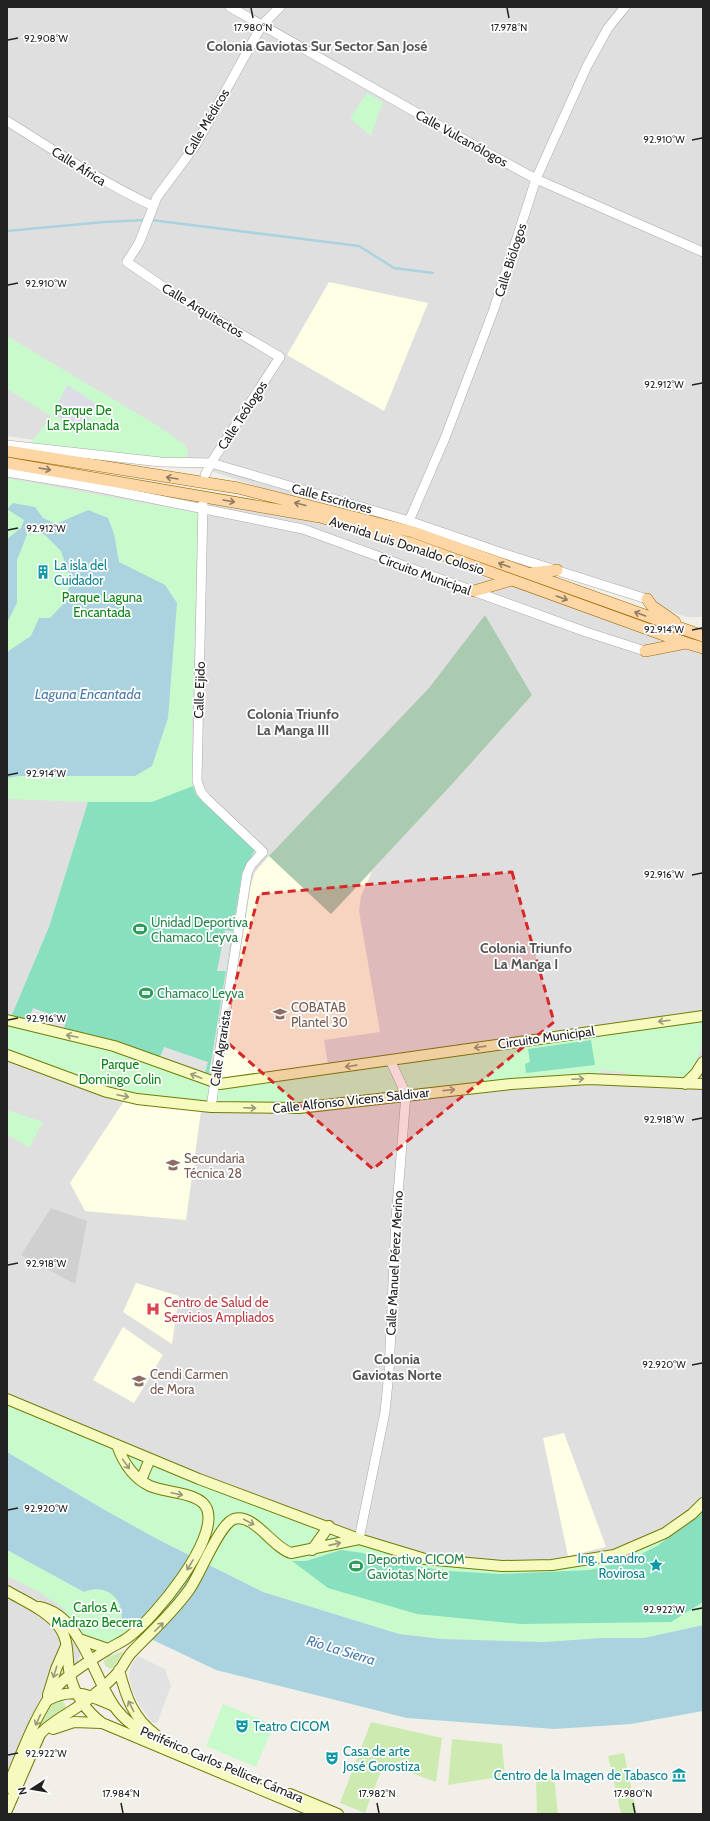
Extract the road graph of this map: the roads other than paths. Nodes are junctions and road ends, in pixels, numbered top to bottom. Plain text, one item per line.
1 (230, 7) edge
2 (280, 7) edge
3 (625, 7) edge
4 (262, 26) junction
5 (7, 121) edge
6 (536, 179) junction
7 (152, 211) junction
8 (703, 252) edge
9 (127, 262) joint
10 (280, 357) joint
11 (7, 445) edge
12 (7, 451) edge
13 (7, 463) edge
14 (211, 463) junction
15 (7, 472) edge
16 (206, 475) dead end
17 (203, 505) junction
18 (409, 521) junction
19 (557, 570) junction
20 (528, 573) junction
21 (512, 580) junction
22 (474, 592) junction
23 (647, 599) joint
24 (690, 632) junction
25 (703, 636) edge
26 (686, 643) junction
27 (703, 648) edge
28 (645, 651) joint
29 (263, 852) joint
30 (703, 1016) edge
31 (7, 1020) edge
32 (7, 1054) edge
33 (390, 1060) junction
34 (703, 1062) edge
35 (214, 1083) junction
36 (685, 1084) junction
37 (703, 1084) edge
38 (406, 1094) junction
39 (211, 1107) junction
40 (7, 1400) edge
41 (118, 1445) junction
42 (150, 1459) junction
43 (141, 1480) junction
44 (703, 1503) edge
45 (329, 1526) junction
46 (359, 1539) junction
47 (312, 1550) junction
48 (7, 1591) edge
49 (33, 1606) junction
50 (79, 1639) junction
51 (67, 1644) junction
52 (108, 1649) junction
53 (90, 1662) junction
54 (119, 1670) junction
55 (70, 1676) junction
56 (103, 1687) junction
57 (76, 1692) junction
58 (92, 1696) junction
59 (46, 1701) junction
60 (83, 1704) junction
61 (114, 1706) junction
62 (102, 1723) junction
63 (40, 1734) junction
64 (180, 1749) junction
65 (7, 1788) edge
66 (7, 1810) edge
67 (319, 1814) edge
68 (338, 1814) edge

1 - 4 street, Calle Vulcanólogos
2 - 4 street, Calle Médicos
3 - 6 street, Calle Biólogos
4 - 6 street, Calle Vulcanólogos
4 - 7 street, Calle Médicos
5 - 7 street, Calle África
6 - 8 street, Calle Vulcanólogos
6 - 18 street, Calle Biólogos
7 - 9 street, Calle Médicos
9 - 10 street, Calle Arquitectos
10 - 14 street, Calle Teólogos
11 - 14 street, Calle Escritores
20 -> 12 main road, Avenida Luis Donaldo Colosio
13 -> 21 main road, Avenida Luis Donaldo Colosio
14 - 16 street, Calle Teólogos
14 - 18 street, Calle Escritores
15 - 17 street
17 - 22 street, Circuito Municipal
17 - 29 street, Calle Ejido
18 - 19 street, Calle Escritores
19 - 20 main road
19 - 23 street, Calle Escritores
24 -> 20 main road, Avenida Luis Donaldo Colosio
21 - 22 main road
21 -> 26 main road, Avenida Luis Donaldo Colosio
22 - 28 street, Circuito Municipal
23 - 24 main road
24 - 25 main road, Avenida Luis Donaldo Colosio
26 - 27 main road, Avenida Luis Donaldo Colosio
26 - 28 main road
29 - 35 street, Calle Agrarista
30 -> 33 main road, Circuito Municipal
35 -> 31 main road
32 -> 39 main road, Calle Alfonso Vicens Saldivar
33 -> 35 main road
33 - 38 street, Calle Manuel Pérez Merino
34 - 36 main road
35 - 39 street, Calle Agrarista
36 - 37 main road, Calle Alfonso Vicens Saldivar
38 -> 36 main road, Calle Alfonso Vicens Saldivar
39 -> 38 main road, Calle Alfonso Vicens Saldivar
38 - 46 street, Calle Manuel Pérez Merino
40 - 41 main road
41 - 42 main road
41 -> 43 main road
42 - 43 main road
42 - 45 main road
43 -> 52 main road
44 - 46 main road
45 - 46 main road
45 - 47 main road
47 -> 46 main road
54 -> 47 main road
48 - 49 main road
49 - 50 main road, Periférico Carlos Pellicer Cámara
49 - 51 main road, Periférico Carlos Pellicer Cámara
50 - 52 main road
50 - 53 main road, Periférico Carlos Pellicer Cámara
51 - 55 main road, Periférico Carlos Pellicer Cámara
51 -> 59 main road
52 - 53 main road
53 - 55 main road
53 - 56 main road, Periférico Carlos Pellicer Cámara
54 - 56 main road
64 -> 54 main road
55 - 57 main road, Periférico Carlos Pellicer Cámara
55 - 59 main road
56 - 58 main road
56 - 61 main road, Periférico Carlos Pellicer Cámara
57 - 58 main road
57 - 59 main road
57 - 60 main road, Periférico Carlos Pellicer Cámara
58 - 60 main road
58 - 61 main road
59 -> 65 main road
60 - 62 main road, Periférico Carlos Pellicer Cámara
60 - 63 main road
61 - 64 main road, Periférico Carlos Pellicer Cámara
62 - 63 main road
62 - 67 main road, Periférico Carlos Pellicer Cámara
63 - 66 main road
64 - 68 main road, Periférico Carlos Pellicer Cámara

